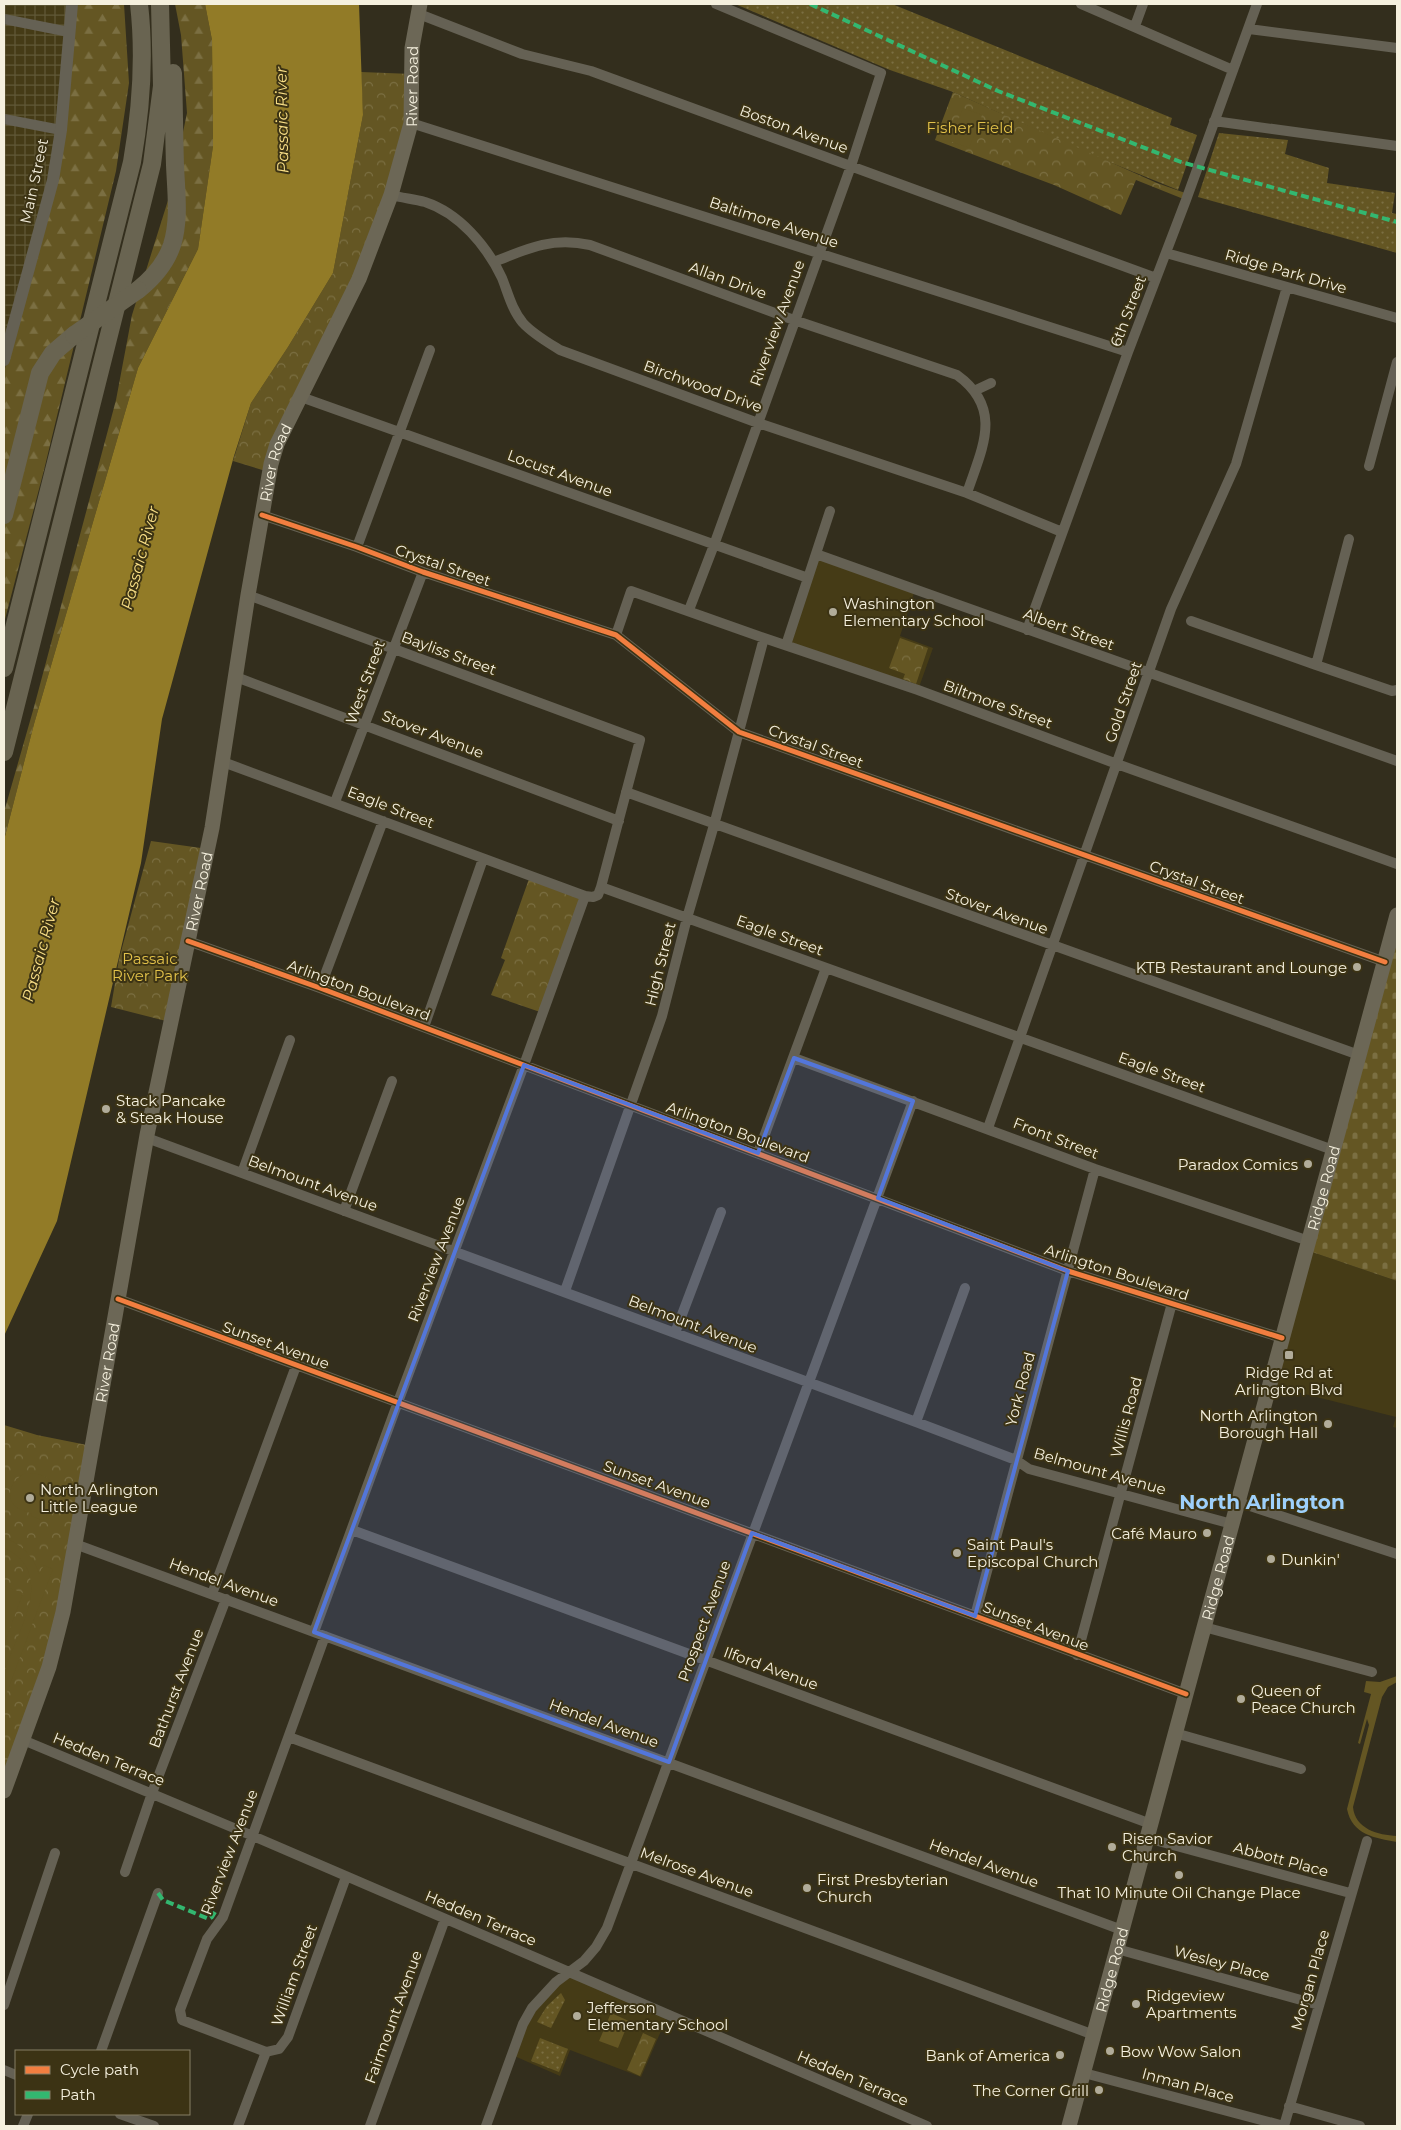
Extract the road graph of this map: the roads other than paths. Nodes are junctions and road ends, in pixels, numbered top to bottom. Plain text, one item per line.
1 (72, 4) edge
2 (139, 4) edge
3 (160, 4) edge
4 (168, 4) edge
5 (716, 4) edge
6 (1081, 4) edge
7 (1143, 4) edge
8 (1257, 4) edge
9 (419, 9) edge
10 (4, 19) edge
11 (1135, 26) junction
12 (1249, 29) junction
13 (69, 32) junction
14 (1397, 48) edge
15 (1233, 70) junction
16 (4, 119) edge
17 (1214, 121) junction
18 (411, 123) junction
19 (61, 130) junction
20 (1397, 146) edge
21 (851, 166) junction
22 (391, 196) junction
23 (818, 252) junction
24 (1166, 253) junction
25 (494, 262) junction
26 (1156, 278) junction
27 (1287, 287) junction
28 (1397, 318) edge
29 (794, 320) junction
30 (430, 350) dead end
31 (1128, 352) junction
32 (4, 360) edge
33 (1397, 362) edge
34 (991, 383) dead end
35 (974, 391) junction
36 (301, 396) junction
37 (758, 423) junction
38 (400, 431) junction
39 (1369, 466) dead end
40 (967, 493) junction
41 (830, 511) dead end
42 (4, 515) edge
43 (262, 515) junction
44 (1062, 532) junction
45 (1350, 539) dead end
46 (714, 545) junction
47 (357, 547) junction
48 (816, 554) junction
49 (423, 572) junction
50 (808, 578) junction
51 (248, 595) junction
52 (688, 610) junction
53 (1191, 621) dead end
54 (1027, 630) junction
55 (616, 635) junction
56 (764, 638) junction
57 (786, 645) junction
58 (393, 649) junction
59 (1316, 665) junction
60 (4, 668) edge
61 (1149, 673) junction
62 (236, 678) junction
63 (1397, 690) edge
64 (365, 725) junction
65 (739, 732) junction
66 (4, 752) edge
67 (1397, 761) edge
68 (223, 762) junction
69 (1117, 764) junction
70 (626, 792) junction
71 (335, 802) junction
72 (383, 821) junction
73 (619, 821) junction
74 (714, 825) junction
75 (1084, 855) junction
76 (483, 859) junction
77 (1397, 864) edge
78 (601, 888) junction
79 (585, 896) junction
80 (1397, 915) edge
81 (687, 918) junction
82 (188, 941) junction
83 (1052, 946) junction
84 (1385, 962) junction
85 (826, 968) junction
86 (320, 988) junction
87 (424, 1027) junction
88 (1020, 1037) junction
89 (290, 1040) dead end
90 (1359, 1055) junction
91 (794, 1058) junction
92 (524, 1065) junction
93 (392, 1081) dead end
94 (913, 1101) junction
95 (630, 1106) junction
96 (988, 1128) junction
97 (146, 1138) junction
98 (1333, 1150) junction
99 (758, 1153) junction
100 (1095, 1169) junction
101 (242, 1173) junction
102 (878, 1198) junction
103 (344, 1211) junction
104 (721, 1212) dead end
105 (1308, 1241) junction
106 (455, 1251) junction
107 (1068, 1271) junction
108 (965, 1288) dead end
109 (565, 1291) junction
110 (118, 1299) junction
111 (1172, 1303) junction
112 (675, 1333) junction
113 (1282, 1338) junction
114 (296, 1366) junction
115 (808, 1383) junction
116 (398, 1402) junction
117 (916, 1422) junction
118 (1016, 1460) junction
119 (1120, 1494) junction
120 (1238, 1502) junction
121 (1232, 1524) junction
122 (352, 1530) junction
123 (752, 1533) junction
124 (75, 1544) junction
125 (1397, 1554) edge
126 (212, 1594) junction
127 (226, 1599) junction
128 (975, 1616) junction
129 (1204, 1628) junction
130 (314, 1632) junction
131 (325, 1636) junction
132 (1077, 1655) junction
133 (706, 1660) junction
134 (1372, 1672) dead end
135 (1186, 1694) junction
136 (1175, 1733) junction
137 (289, 1737) junction
138 (23, 1740) junction
139 (668, 1762) junction
140 (1301, 1769) dead end
141 (4, 1792) edge
142 (152, 1793) junction
143 (1149, 1831) junction
144 (253, 1836) junction
145 (1367, 1842) dead end
146 (54, 1853) dead end
147 (631, 1864) junction
148 (125, 1872) dead end
149 (346, 1878) junction
150 (158, 1893) dead end
151 (1350, 1893) junction
152 (445, 1919) junction
153 (1122, 1930) junction
154 (1117, 1949) junction
155 (568, 1972) junction
156 (4, 2005) edge
157 (1319, 2005) junction
158 (1094, 2035) junction
159 (101, 2050) edge
160 (266, 2052) junction
161 (1084, 2073) junction
162 (1289, 2106) junction
163 (122, 2115) edge
164 (140, 2124) edge
165 (154, 2126) edge
166 (238, 2126) edge
167 (370, 2126) edge
168 (486, 2126) edge
169 (927, 2126) edge
170 (1069, 2126) edge
171 (1284, 2126) edge
172 (1360, 2126) edge

1 - 13 street, Main Street
2 - 60 highway
3 - 66 highway
4 - 42 highway, bridge
5 - 21 street, Riverview Avenue
6 - 11 street
7 - 11 street
8 - 12 street, 6th Street
9 - 18 main road, River Road
9 - 21 street, Boston Avenue
10 - 13 street
11 - 15 street
12 - 14 street
12 - 15 street, 6th Street
13 - 19 street, Main Street
15 - 17 street, 6th Street
16 - 19 street
17 - 20 street
17 - 24 street, 6th Street
18 - 22 main road, River Road
18 - 23 street, Baltimore Avenue
19 - 32 street, Main Street
21 - 23 street, Riverview Avenue
21 - 26 street, Boston Avenue
22 - 25 street, Birchwood Drive
22 - 36 main road, River Road
23 - 29 street, Riverview Avenue
23 - 31 street, Baltimore Avenue
24 - 26 street, 6th Street
24 - 27 street, Ridge Park Drive
25 - 29 street, Allan Drive
25 - 37 street, Birchwood Drive
26 - 31 street, 6th Street
27 - 28 street, Ridge Park Drive
27 - 61 street, Gold Street
29 - 35 street, Allan Drive
29 - 37 street, Riverview Avenue
30 - 38 street
31 - 44 street, 6th Street
33 - 39 street
34 - 35 street
35 - 40 street, Allan Drive
36 - 38 street, Locust Avenue
36 - 43 main road, River Road
37 - 40 street, Birchwood Drive
37 - 46 street, Riverview Avenue
38 - 46 street, Locust Avenue
38 - 47 street
40 - 44 street, Birchwood Drive
41 - 48 street
43 - 47 street, Crystal Street
43 - 51 main road, River Road
44 - 54 street, 6th Street
45 - 59 street
46 - 50 street, Locust Avenue
46 - 52 street, Riverview Avenue
47 - 49 street, Crystal Street
48 - 50 street
48 - 54 street, Albert Street
49 - 55 street, Crystal Street
49 - 58 street, West Street
50 - 57 street
51 - 58 street, Bayliss Street
51 - 62 main road, River Road
52 - 55 street, Biltmore Street
52 - 56 street, Biltmore Street
53 - 59 street
54 - 61 street, Albert Street
55 - 65 street, Crystal Street
56 - 57 street, Biltmore Street
56 - 65 street, High Street
57 - 69 street, Biltmore Street
58 - 64 street, West Street
58 - 70 street, Bayliss Street
59 - 63 street
61 - 67 street, Albert Street
61 - 69 street, Gold Street
62 - 64 street, Stover Avenue
62 - 68 main road, River Road
64 - 71 street, West Street
64 - 73 street, Stover Avenue
65 - 74 street, High Street
65 - 75 street, Crystal Street
68 - 71 street, Eagle Street
68 - 82 main road, River Road
69 - 75 street, Gold Street
69 - 77 street, Biltmore Street
70 - 73 street
70 - 74 street, Stover Avenue
71 - 72 street, Eagle Street
72 - 76 street, Eagle Street
72 - 86 street
73 - 78 street
74 - 81 street, High Street
74 - 83 street, Stover Avenue
75 - 83 street, Gold Street
75 - 84 street, Crystal Street
76 - 79 street, Eagle Street
76 - 87 street
78 - 79 street
78 - 81 street, Eagle Street
79 - 92 street, Riverview Avenue
80 - 84 main road, Ridge Road
81 - 85 street, Eagle Street
81 - 95 street, High Street
82 - 86 street, Arlington Boulevard
82 - 97 main road, River Road
83 - 88 street, Gold Street
83 - 90 street, Stover Avenue
84 - 90 main road, Ridge Road
85 - 88 street, Eagle Street
85 - 91 street
86 - 87 street, Arlington Boulevard
87 - 92 street, Arlington Boulevard
88 - 96 street, Gold Street
88 - 98 street, Eagle Street
89 - 101 street
90 - 98 main road, Ridge Road
91 - 94 street, Front Street
91 - 99 street
92 - 95 street, Arlington Boulevard
92 - 106 street, Riverview Avenue
93 - 103 street
94 - 96 street, Front Street
94 - 102 street, Prospect Avenue
95 - 99 street, Arlington Boulevard
95 - 109 street, High Street
96 - 100 street, Front Street
97 - 101 street, Belmount Avenue
97 - 110 main road, River Road
98 - 105 main road, Ridge Road
99 - 102 street, Arlington Boulevard
100 - 105 street, Front Street
100 - 107 street, York Road
101 - 103 street, Belmount Avenue
102 - 107 street, Arlington Boulevard
102 - 115 street, Prospect Avenue
103 - 106 street, Belmount Avenue
104 - 112 street
105 - 113 main road, Ridge Road
106 - 109 street, Belmount Avenue
106 - 116 street, Riverview Avenue
107 - 111 street, Arlington Boulevard
107 - 118 street, York Road
108 - 117 street
109 - 112 street, Belmount Avenue
110 - 114 street, Sunset Avenue
110 - 124 main road, River Road
111 - 113 street, Arlington Boulevard
111 - 119 street, Willis Road
112 - 115 street, Belmount Avenue
113 - 120 main road, Ridge Road
114 - 116 street, Sunset Avenue
114 - 126 street
115 - 117 street, Belmount Avenue
115 - 123 street, Prospect Avenue
116 - 122 street, Riverview Avenue
116 - 123 street, Sunset Avenue
117 - 118 street, Belmount Avenue
118 - 119 street, Belmount Avenue
118 - 128 street, York Road
119 - 121 street, Belmount Avenue
119 - 132 street, Willis Road
120 - 121 main road, Ridge Road
120 - 125 street
121 - 129 main road, Ridge Road
122 - 130 street, Riverview Avenue
122 - 133 street, Ilford Avenue
123 - 128 street, Sunset Avenue
123 - 133 street, Prospect Avenue
124 - 126 street, Hendel Avenue
124 - 138 main road, River Road
126 - 127 street, Hendel Avenue
127 - 130 street, Hendel Avenue
127 - 142 street, Bathurst Avenue
128 - 132 street, Sunset Avenue
129 - 134 street
129 - 135 main road, Ridge Road
130 - 131 street, Hendel Avenue
131 - 137 street, Riverview Avenue
131 - 139 street, Hendel Avenue
132 - 135 street, Sunset Avenue
133 - 139 street, Prospect Avenue
133 - 143 street, Ilford Avenue
135 - 136 main road, Ridge Road
136 - 140 street
136 - 143 main road, Ridge Road
137 - 144 street, Riverview Avenue
137 - 147 street, Melrose Avenue
138 - 141 main road, River Road
138 - 142 street, Hedden Terrace
139 - 147 street, Prospect Avenue
139 - 153 street, Hendel Avenue
142 - 144 street, Hedden Terrace
142 - 148 street, Bathurst Avenue
143 - 151 street, Abbott Place
143 - 153 main road, Ridge Road
144 - 149 street, Hedden Terrace
144 - 160 street, Riverview Avenue
145 - 151 street, Morgan Place
146 - 156 street
147 - 155 street, Prospect Avenue
147 - 158 street, Melrose Avenue
149 - 152 street, Hedden Terrace
149 - 160 street, William Street
150 - 159 street
151 - 157 street, Morgan Place
152 - 155 street, Hedden Terrace
152 - 167 street, Fairmount Avenue
153 - 154 main road, Ridge Road
154 - 157 street, Wesley Place
154 - 158 main road, Ridge Road
155 - 168 street, Prospect Avenue
155 - 169 street, Hedden Terrace
157 - 162 street, Morgan Place
158 - 161 main road, Ridge Road
160 - 166 street
161 - 170 main road, Ridge Road
161 - 171 street, Inman Place
162 - 171 street, Morgan Place
162 - 172 street
163 - 164 street
164 - 165 street

